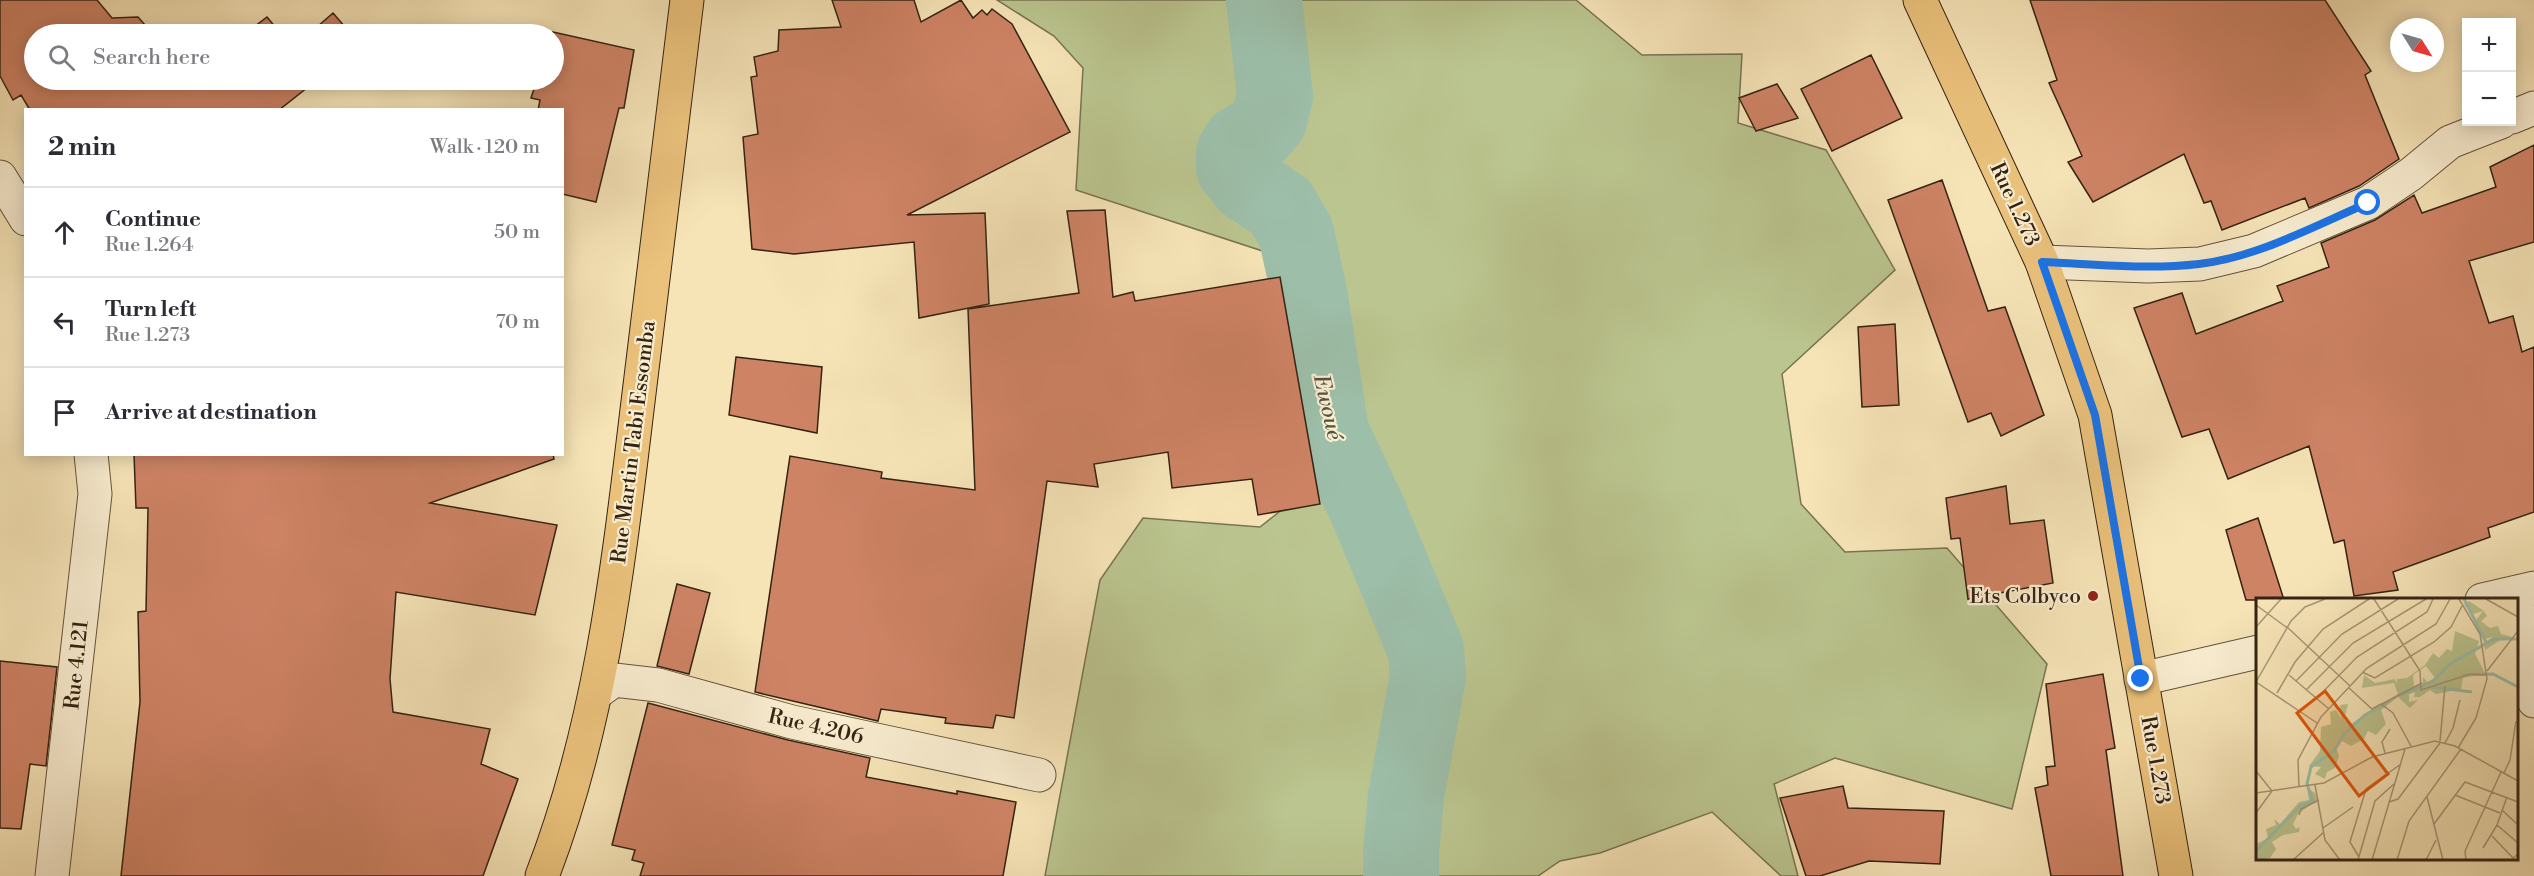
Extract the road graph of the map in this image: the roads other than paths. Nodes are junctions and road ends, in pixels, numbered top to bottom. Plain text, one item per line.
1 (687, 0) edge
2 (1920, 0) edge
3 (2534, 108) edge
4 (2516, 115) edge
5 (2491, 126) edge
6 (0, 177) edge
7 (24, 216) edge
8 (2042, 262) junction
9 (91, 456) edge
10 (2526, 590) edge
11 (2490, 598) edge
12 (2256, 652) edge
13 (2141, 679) junction
14 (596, 693) junction
15 (2534, 701) edge
16 (1040, 775) dead end
17 (52, 876) edge
18 (542, 876) edge
19 (2176, 876) edge

1 - 14 main road, Rue Martin Tabi Essomba
2 - 8 main road, Rue 1.273
3 - 4 street
5 - 8 street
6 - 7 street
8 - 13 main road, Rue 1.273
9 - 17 street, Rue 4.121
10 - 11 street
10 - 15 street
12 - 13 street
13 - 19 main road, Rue 1.273
14 - 16 street, Rue 4.206
14 - 18 main road, Rue Martin Tabi Essomba

